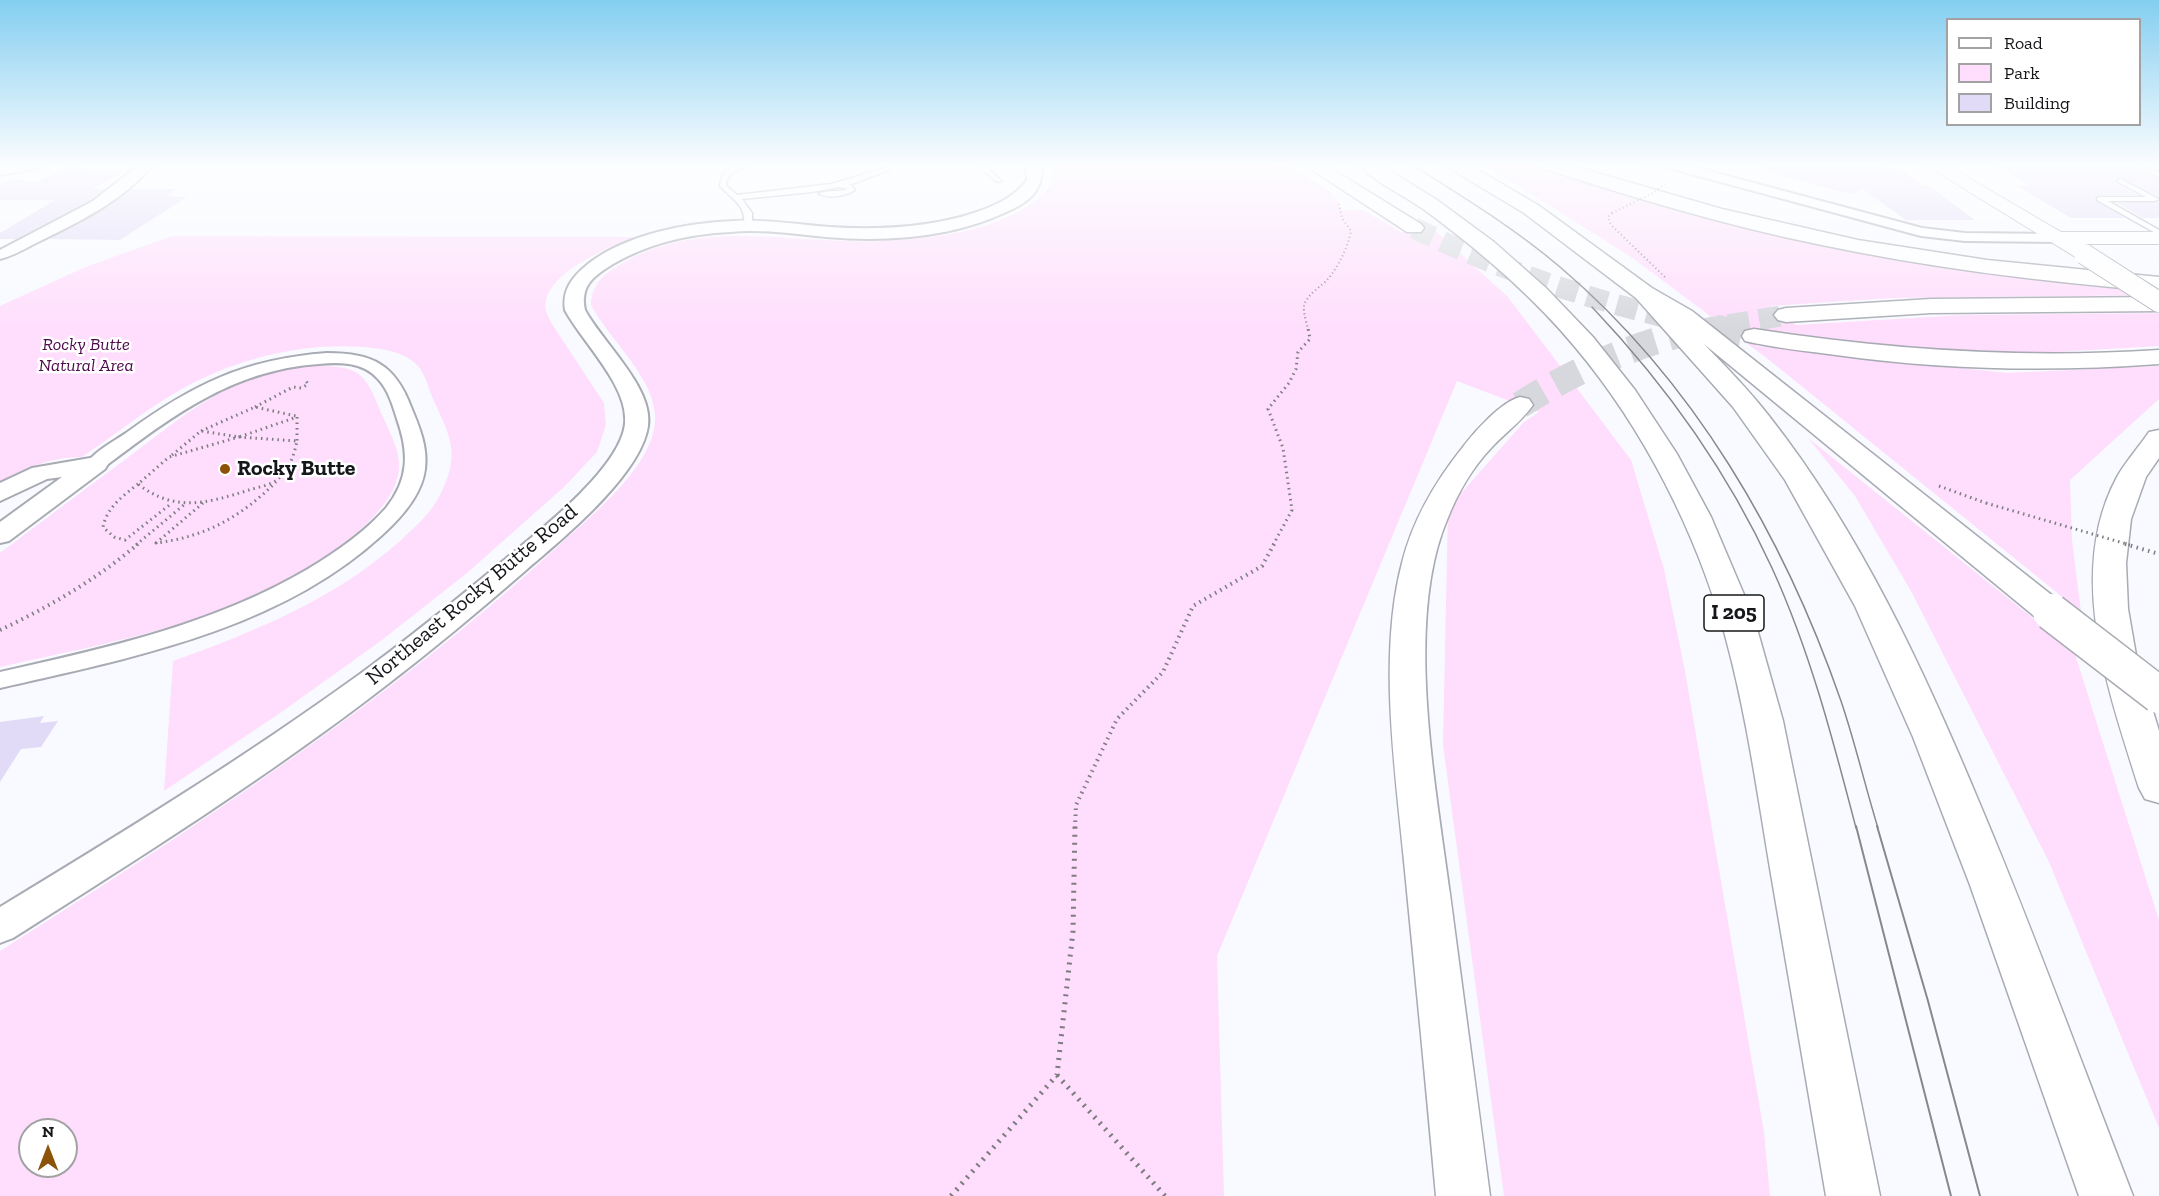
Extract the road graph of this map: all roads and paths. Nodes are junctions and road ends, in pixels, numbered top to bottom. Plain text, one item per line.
1 (68, 220) edge
2 (750, 220) edge
3 (968, 220) edge
4 (1343, 220) edge
5 (1399, 220) edge
6 (1455, 220) edge
7 (1547, 220) edge
8 (1742, 220) edge
9 (1877, 220) edge
10 (2027, 220) edge
11 (2136, 220) edge
12 (748, 226) junction
13 (1414, 228) tunnel mouth
14 (2159, 233) edge
15 (2057, 238) junction
16 (2159, 238) edge
17 (0, 255) edge
18 (2159, 284) edge
19 (1644, 293) junction
20 (2159, 303) edge
21 (1786, 315) tunnel mouth
22 (1754, 336) tunnel mouth
23 (2159, 357) edge
24 (309, 379) dead end
25 (1520, 405) tunnel mouth
26 (255, 407) junction
27 (297, 417) junction
28 (201, 431) junction
29 (239, 437) junction
30 (2159, 438) edge
31 (297, 441) junction
32 (169, 457) junction
33 (96, 465) junction
34 (278, 480) junction
35 (138, 484) junction
36 (61, 490) junction
37 (0, 492) edge
38 (0, 502) edge
39 (172, 502) junction
40 (203, 503) junction
41 (1986, 503) dead end
42 (185, 504) junction
43 (0, 535) edge
44 (2159, 554) edge
45 (0, 630) edge
46 (0, 680) edge
47 (2159, 695) edge
48 (2159, 788) edge
49 (0, 927) edge
50 (1058, 1075) junction
51 (951, 1196) edge
52 (1165, 1196) edge
53 (1463, 1196) edge
54 (1853, 1196) edge
55 (2106, 1196) edge

1 - 17 street
2 - 12 lane
3 - 12 street, Northeast Rocky Butte Road
4 - 50 path
5 - 13 highway
6 - 54 highway, I 205
7 - 19 highway
8 - 18 highway
9 - 15 street
10 - 15 main road
11 - 14 lane
12 - 49 street, Northeast Rocky Butte Road
15 - 16 main road
15 - 20 main road, bridge
19 - 47 highway, bridge
19 - 55 highway
20 - 21 highway
22 - 23 highway
24 - 26 path
25 - 53 highway
26 - 27 path
26 - 28 path
27 - 29 path
27 - 31 path
28 - 29 path
28 - 32 path
29 - 31 path
29 - 32 path
30 - 48 highway
31 - 34 path
32 - 35 path
33 - 36 street
33 - 37 street
33 - 46 street
34 - 40 path
34 - 40 path
35 - 39 path
35 - 39 path
36 - 38 street
36 - 43 street
39 - 42 path
40 - 42 path
41 - 44 path, bridge
42 - 45 path
50 - 51 path
50 - 52 path

